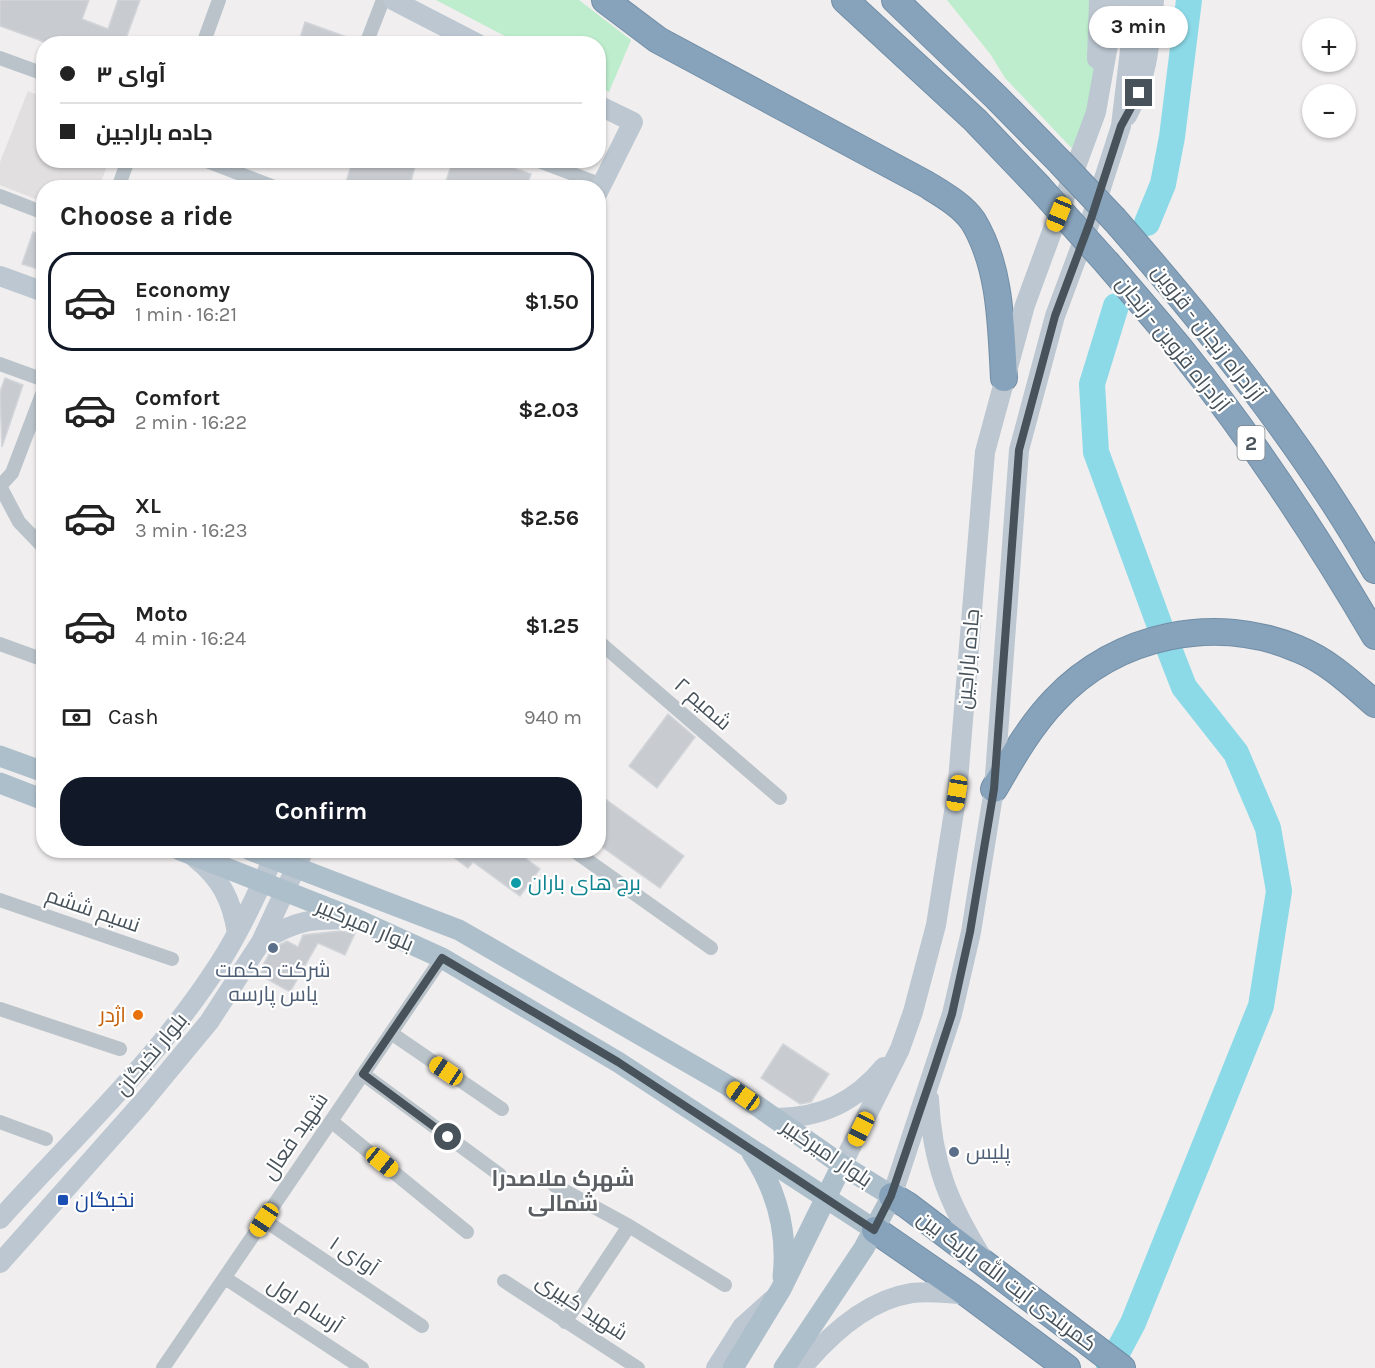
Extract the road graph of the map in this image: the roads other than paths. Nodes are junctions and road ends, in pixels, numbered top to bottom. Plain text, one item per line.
1 (219, 0) edge
2 (383, 0) edge
3 (393, 0) edge
4 (605, 0) edge
5 (845, 0) edge
6 (895, 0) edge
7 (1099, 0) edge
8 (1116, 0) edge
9 (1136, 0) edge
10 (1154, 0) edge
11 (206, 36) edge
12 (369, 36) edge
13 (463, 36) edge
14 (0, 57) edge
15 (36, 71) edge
16 (606, 109) edge
17 (1096, 112) junction
18 (1121, 126) junction
19 (225, 168) edge
20 (554, 168) edge
21 (256, 180) edge
22 (582, 180) edge
23 (604, 180) edge
24 (0, 196) edge
25 (36, 210) edge
26 (0, 276) edge
27 (36, 289) edge
28 (0, 364) edge
29 (36, 377) edge
30 (1004, 378) junction
31 (36, 410) edge
32 (0, 486) edge
33 (36, 540) edge
34 (1375, 570) edge
35 (1375, 636) edge
36 (0, 644) edge
37 (606, 648) edge
38 (36, 657) edge
39 (1375, 704) edge
40 (0, 756) edge
41 (36, 769) edge
42 (0, 783) edge
43 (994, 789) junction
44 (10, 793) edge
45 (36, 798) edge
46 (780, 798) dead end
47 (199, 858) edge
48 (205, 858) edge
49 (274, 858) edge
50 (584, 858) edge
51 (300, 860) edge
52 (261, 883) junction
53 (284, 892) junction
54 (0, 900) edge
55 (356, 919) junction
56 (237, 933) junction
57 (261, 942) junction
58 (711, 948) dead end
59 (442, 958) junction
60 (172, 959) dead end
61 (0, 1009) edge
62 (391, 1033) junction
63 (120, 1049) dead end
64 (900, 1049) junction
65 (363, 1074) junction
66 (929, 1087) junction
67 (502, 1109) dead end
68 (776, 1118) junction
69 (331, 1121) junction
70 (0, 1122) edge
71 (46, 1139) dead end
72 (748, 1148) junction
73 (843, 1165) junction
74 (500, 1175) dead end
75 (554, 1185) dead end
76 (891, 1196) junction
77 (826, 1200) junction
78 (0, 1219) edge
79 (264, 1220) junction
80 (629, 1226) junction
81 (874, 1230) junction
82 (467, 1232) dead end
83 (0, 1263) edge
84 (988, 1266) junction
85 (225, 1278) junction
86 (504, 1281) dead end
87 (725, 1284) dead end
88 (779, 1293) junction
89 (969, 1295) junction
90 (565, 1322) junction
91 (422, 1326) dead end
92 (1061, 1364) edge
93 (164, 1368) edge
94 (362, 1368) edge
95 (638, 1368) edge
96 (716, 1368) edge
97 (733, 1368) edge
98 (784, 1368) edge
99 (802, 1368) edge
100 (1122, 1368) edge

1 - 11 street
2 - 12 street
3 - 13 main road
4 - 30 highway
5 - 35 highway, آزادراه قزوین - زنجان / 2, bridge
6 - 34 highway, آزادراه زنجان - قزوین / 2, bridge
7 - 17 main road, جاده باراجین
8 - 17 main road, جاده باراجین
9 - 18 main road, جاده باراجین
10 - 18 main road, جاده باراجین
14 - 15 street
16 - 23 main road
17 - 30 main road, جاده باراجین
18 - 43 main road, جاده باراجین
19 - 21 street
20 - 22 street
24 - 25 street
26 - 27 main road
28 - 29 street
30 - 64 main road, جاده باراجین
31 - 32 street
32 - 33 street
36 - 38 street
37 - 46 street, شمیم ۲
39 - 43 highway
40 - 41 main road
42 - 44 main road
43 - 66 main road, جاده باراجین
44 - 45 main road
47 - 56 main road
48 - 52 main road, بلوار امیرکبیر
49 - 52 main road, بلوار نخبگان
50 - 58 street
51 - 53 main road, بلوار نخبگان
51 - 68 main road, بلوار امیرکبیر
52 - 53 main road, بلوار امیرکبیر
52 - 56 main road, بلوار نخبگان
53 - 55 main road, بلوار امیرکبیر
53 - 57 main road, بلوار نخبگان
54 - 60 street, نسیم ششم
55 - 57 main road
55 - 59 main road, بلوار امیرکبیر
56 - 78 main road, بلوار نخبگان
57 - 83 main road, بلوار نخبگان
59 - 62 street, شهید فعال
59 - 72 main road, بلوار امیرکبیر
61 - 63 street
62 - 65 street, شهید فعال
62 - 67 street
64 - 68 main road
64 - 73 main road, جاده باراجین
65 - 69 street, شهید فعال
65 - 74 street
66 - 76 main road, جاده باراجین
66 - 84 main road
68 - 73 main road, بلوار امیرکبیر
69 - 79 street, شهید فعال
69 - 82 street
70 - 71 street
72 - 77 main road, بلوار امیرکبیر
72 - 88 main road
73 - 76 main road, بلوار امیرکبیر
73 - 77 main road, جاده باراجین
75 - 80 street
76 - 81 main road
76 - 84 highway, کمربندی آیت الله باریک بین
77 - 81 main road, بلوار امیرکبیر
77 - 88 main road, جاده باراجین
79 - 85 street, شهید فعال
79 - 91 street, آوای ۱
80 - 87 street
80 - 90 street
81 - 89 highway, کمربندی آیت الله باریک بین
81 - 98 main road
84 - 100 highway, کمربندی آیت الله باریک بین
85 - 93 street, شهید فعال
85 - 94 street, آرسام اول
86 - 90 street, شهید کبیری
88 - 96 main road
88 - 97 main road, جاده باراجین
89 - 92 highway, کمربندی آیت الله باریک بین
89 - 99 main road
90 - 95 street, شهید کبیری

